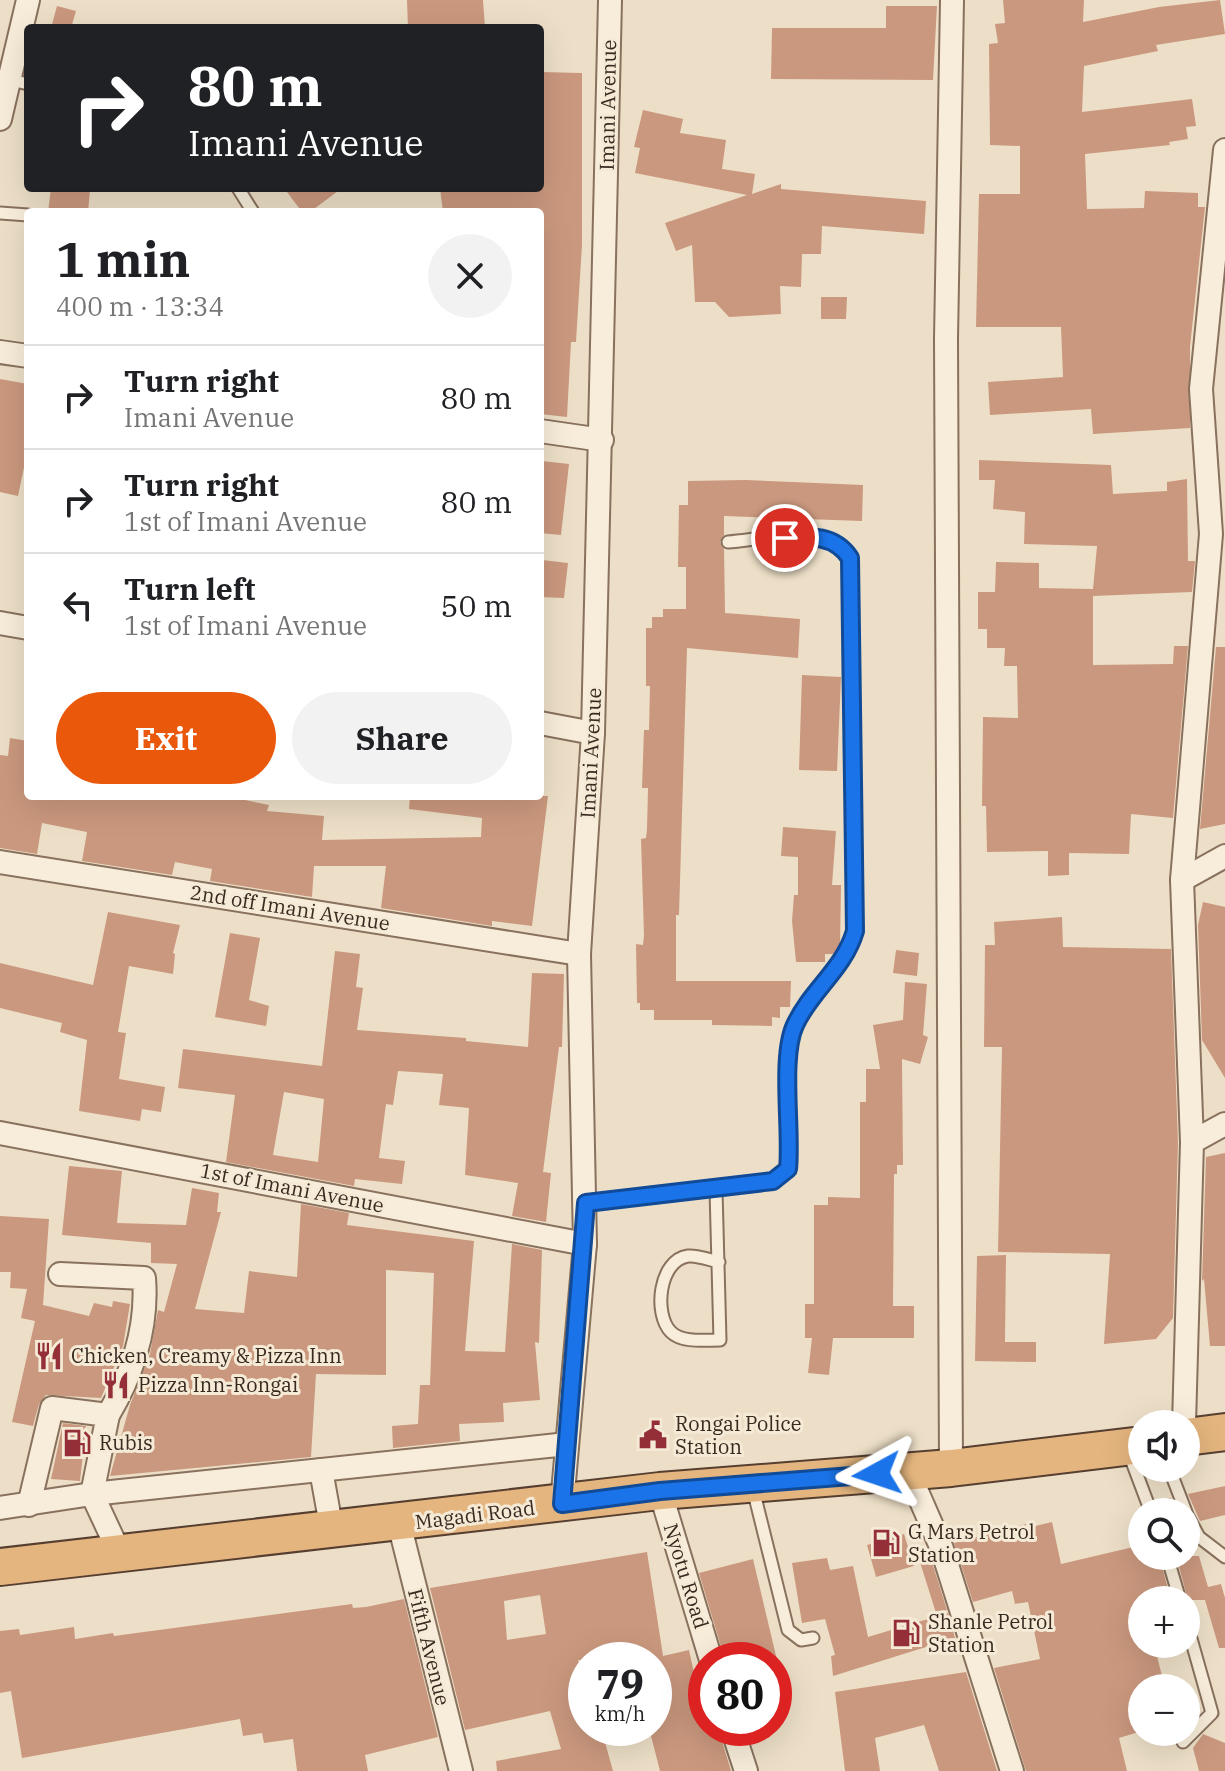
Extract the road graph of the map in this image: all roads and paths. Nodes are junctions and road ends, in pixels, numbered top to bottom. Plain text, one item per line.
1 (28, 0) edge
2 (610, 0) edge
3 (952, 0) edge
4 (26, 24) edge
5 (24, 41) edge
6 (20, 82) edge
7 (0, 116) edge
8 (1225, 150) edge
9 (0, 213) edge
10 (24, 215) edge
11 (0, 352) edge
12 (24, 355) edge
13 (544, 432) edge
14 (602, 440) junction
15 (1218, 530) edge
16 (728, 542) dead end
17 (0, 623) edge
18 (24, 627) edge
19 (544, 724) edge
20 (593, 733) junction
21 (1225, 856) edge
22 (0, 862) edge
23 (1182, 880) junction
24 (579, 954) junction
25 (1225, 1124) edge
26 (0, 1133) edge
27 (1192, 1142) junction
28 (716, 1190) junction
29 (586, 1203) junction
30 (585, 1244) junction
31 (719, 1262) junction
32 (60, 1274) dead end
33 (1184, 1410) edge
34 (108, 1415) junction
35 (1225, 1432) edge
36 (1200, 1435) edge
37 (567, 1444) junction
38 (1128, 1447) edge
39 (951, 1468) junction
40 (321, 1470) junction
41 (908, 1471) junction
42 (752, 1484) junction
43 (660, 1491) junction
44 (92, 1494) junction
45 (562, 1504) junction
46 (29, 1505) junction
47 (0, 1508) edge
48 (399, 1523) junction
49 (332, 1531) junction
50 (1200, 1538) edge
51 (120, 1554) junction
52 (1225, 1557) edge
53 (0, 1567) edge
54 (813, 1638) dead end
55 (706, 1642) edge
56 (1196, 1658) edge
57 (1200, 1725) edge
58 (738, 1746) edge
59 (461, 1771) edge
60 (746, 1771) edge
61 (1012, 1771) edge

1 - 4 street
2 - 14 street, Imani Avenue
3 - 39 street
5 - 6 street
6 - 7 street
8 - 15 street
9 - 10 lane
11 - 12 street
13 - 14 street
14 - 20 street, Imani Avenue
15 - 23 street
16 - 28 lane
17 - 18 street
19 - 20 street
20 - 24 street, Imani Avenue
21 - 23 street
22 - 24 street, 2nd off Imani Avenue
23 - 27 street
24 - 29 street, Imani Avenue
25 - 27 street
26 - 30 street, 1st of Imani Avenue
27 - 33 street
28 - 29 lane
28 - 31 lane
29 - 30 street, Imani Avenue
30 - 37 street, Imani Avenue
31 - 31 lane
32 - 34 street
34 - 44 street
34 - 46 street
35 - 36 highway
37 - 40 street
37 - 45 street, Imani Avenue
38 - 39 highway, Magadi Road
39 - 41 highway, Magadi Road
40 - 44 street
40 - 49 street
41 - 42 highway, Magadi Road
41 - 61 street
42 - 43 highway, Magadi Road
42 - 54 lane
43 - 45 highway, Magadi Road
43 - 55 street, Nyotu Road
44 - 46 street
44 - 51 street
45 - 48 highway, Magadi Road
46 - 47 street
48 - 49 highway, Magadi Road
48 - 59 street, Fifth Avenue
49 - 51 highway, Magadi Road
50 - 52 lane
51 - 53 highway, Magadi Road
56 - 57 lane
58 - 60 street

